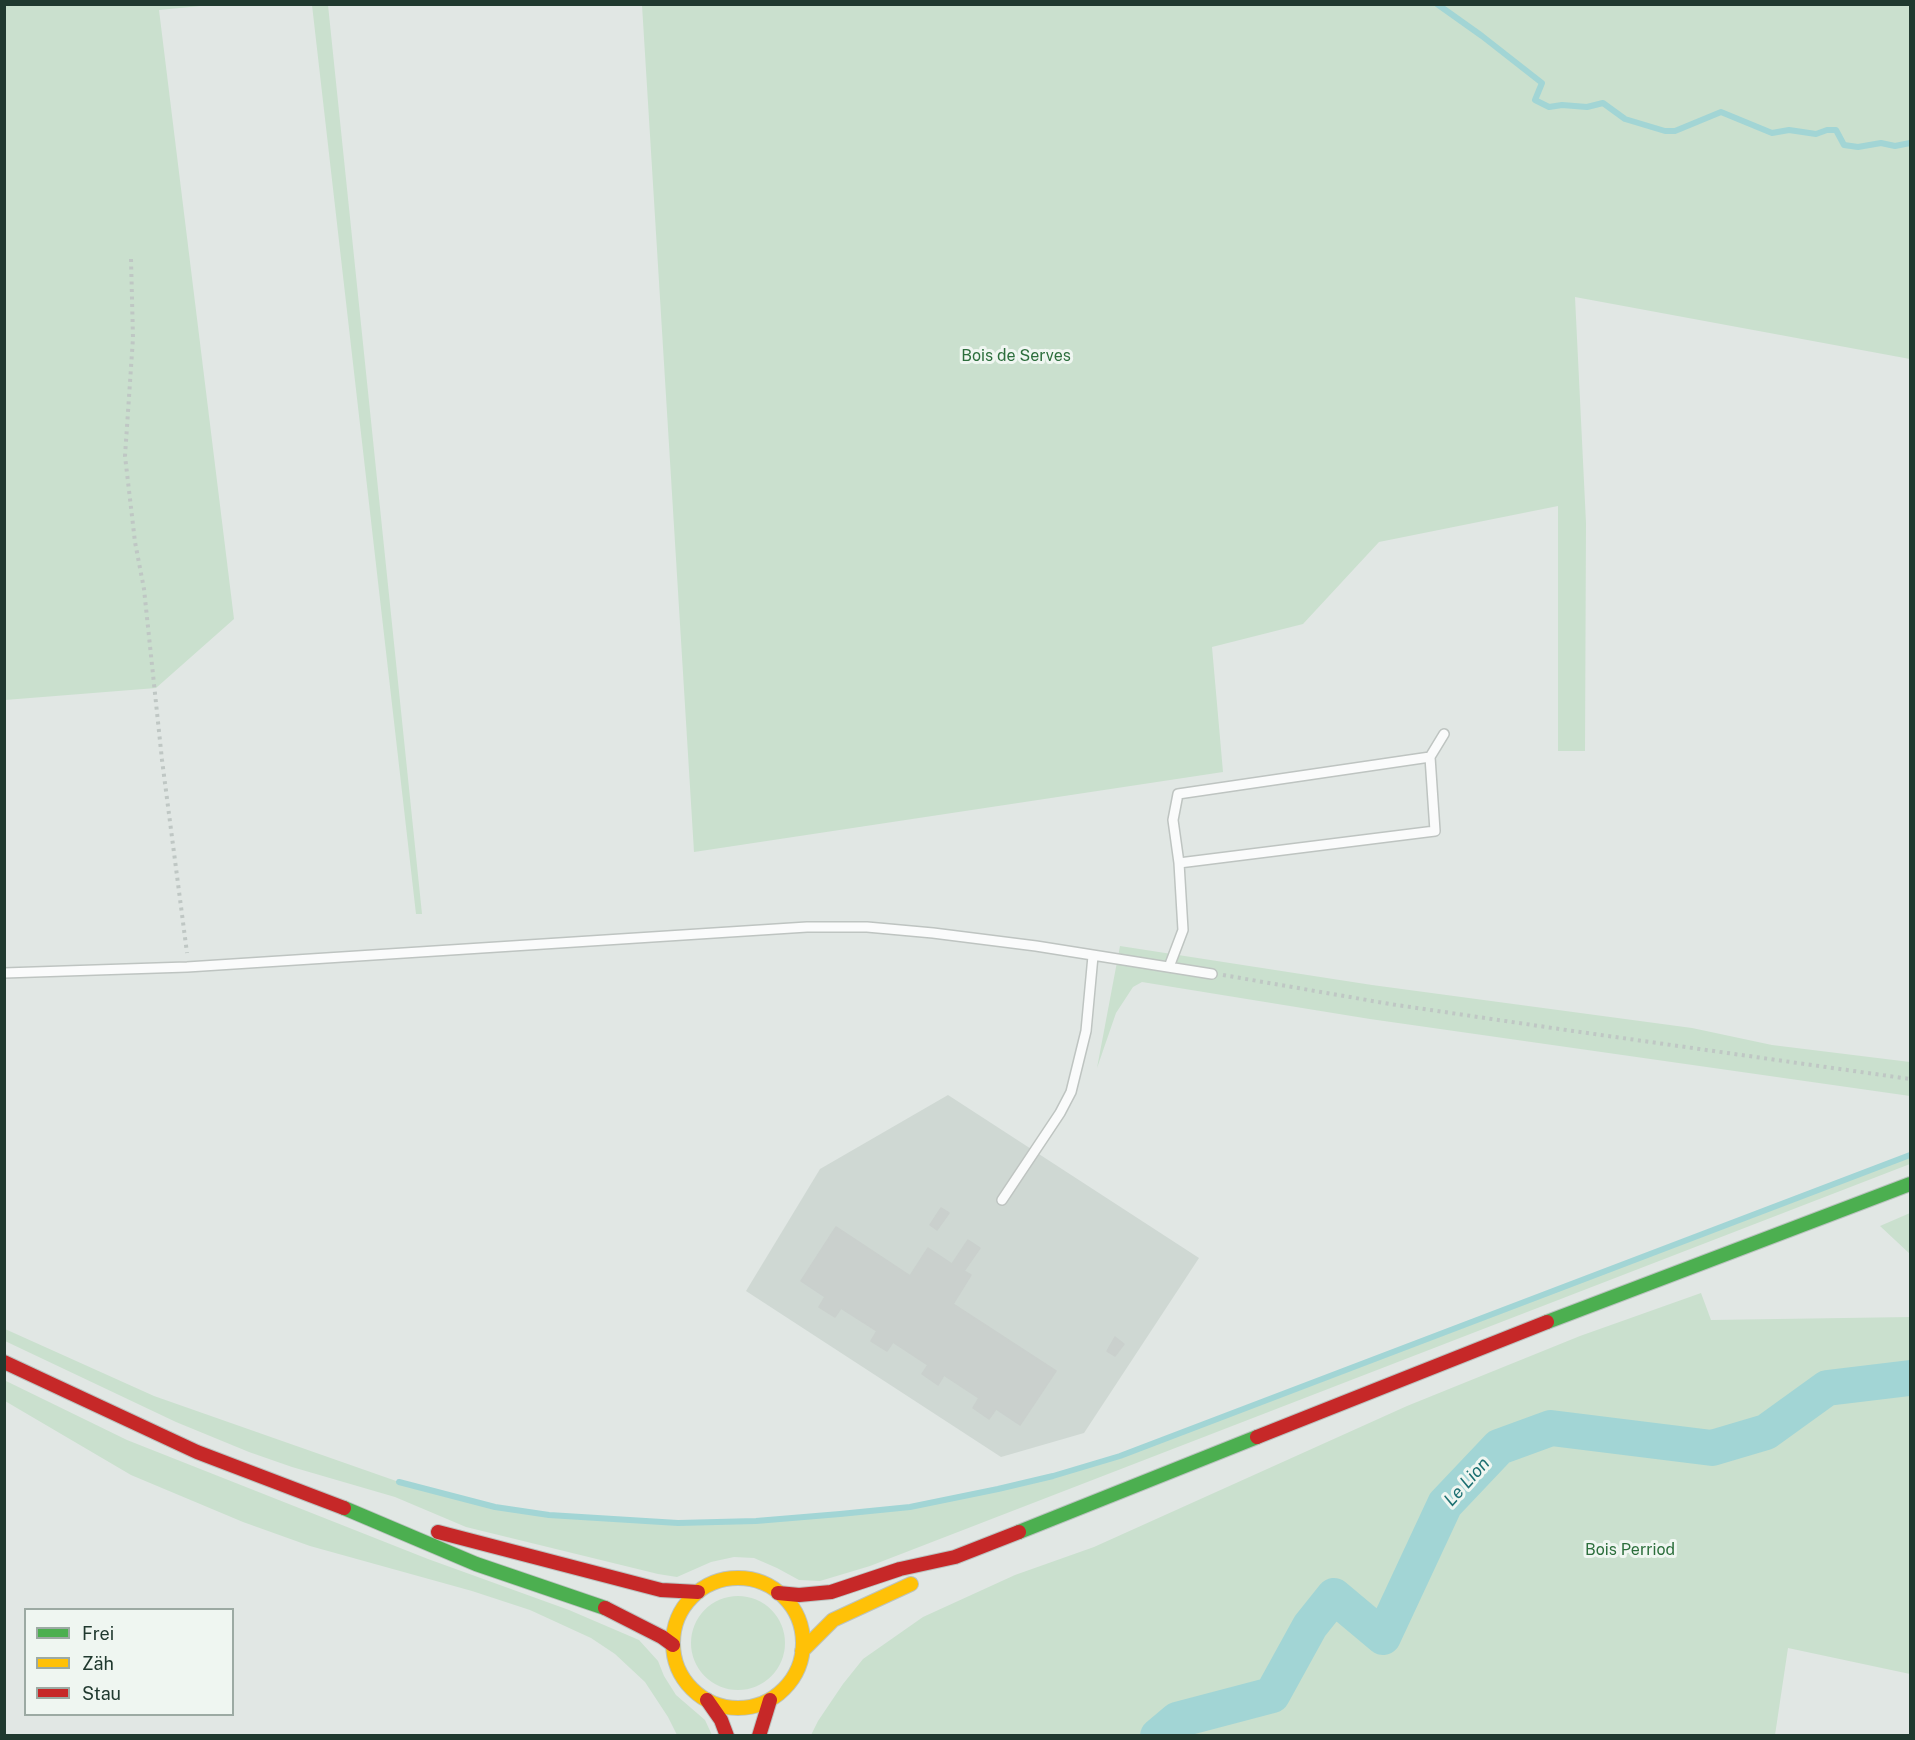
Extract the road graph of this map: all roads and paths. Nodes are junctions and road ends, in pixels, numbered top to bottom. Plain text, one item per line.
1 (131, 260) dead end
2 (1444, 734) dead end
3 (1430, 757) junction
4 (1179, 863) junction
5 (1093, 956) junction
6 (188, 967) junction
7 (1170, 967) junction
8 (4, 973) edge
9 (1212, 974) joint
10 (1911, 1079) edge
11 (1911, 1184) edge
12 (1002, 1200) dead end
13 (4, 1362) edge
14 (363, 1515) junction
15 (955, 1557) junction
16 (698, 1592) junction
17 (778, 1593) junction
18 (673, 1645) junction
19 (802, 1652) junction
20 (707, 1700) junction
21 (770, 1700) junction
22 (727, 1736) edge
23 (759, 1736) edge

1 - 6 path
2 - 3 lane
3 - 4 lane
3 - 4 lane
4 - 7 lane
5 - 6 lane
5 - 7 lane
5 - 12 lane
6 - 8 lane
7 - 9 lane
9 - 10 path
11 - 15 main road
13 - 14 main road
14 - 16 main road
14 - 18 main road
15 - 17 main road
15 - 19 main road
16 - 17 main road
16 - 18 main road
17 - 19 main road
18 - 20 main road
19 - 21 main road
20 - 21 main road
20 - 22 main road
21 - 23 main road

